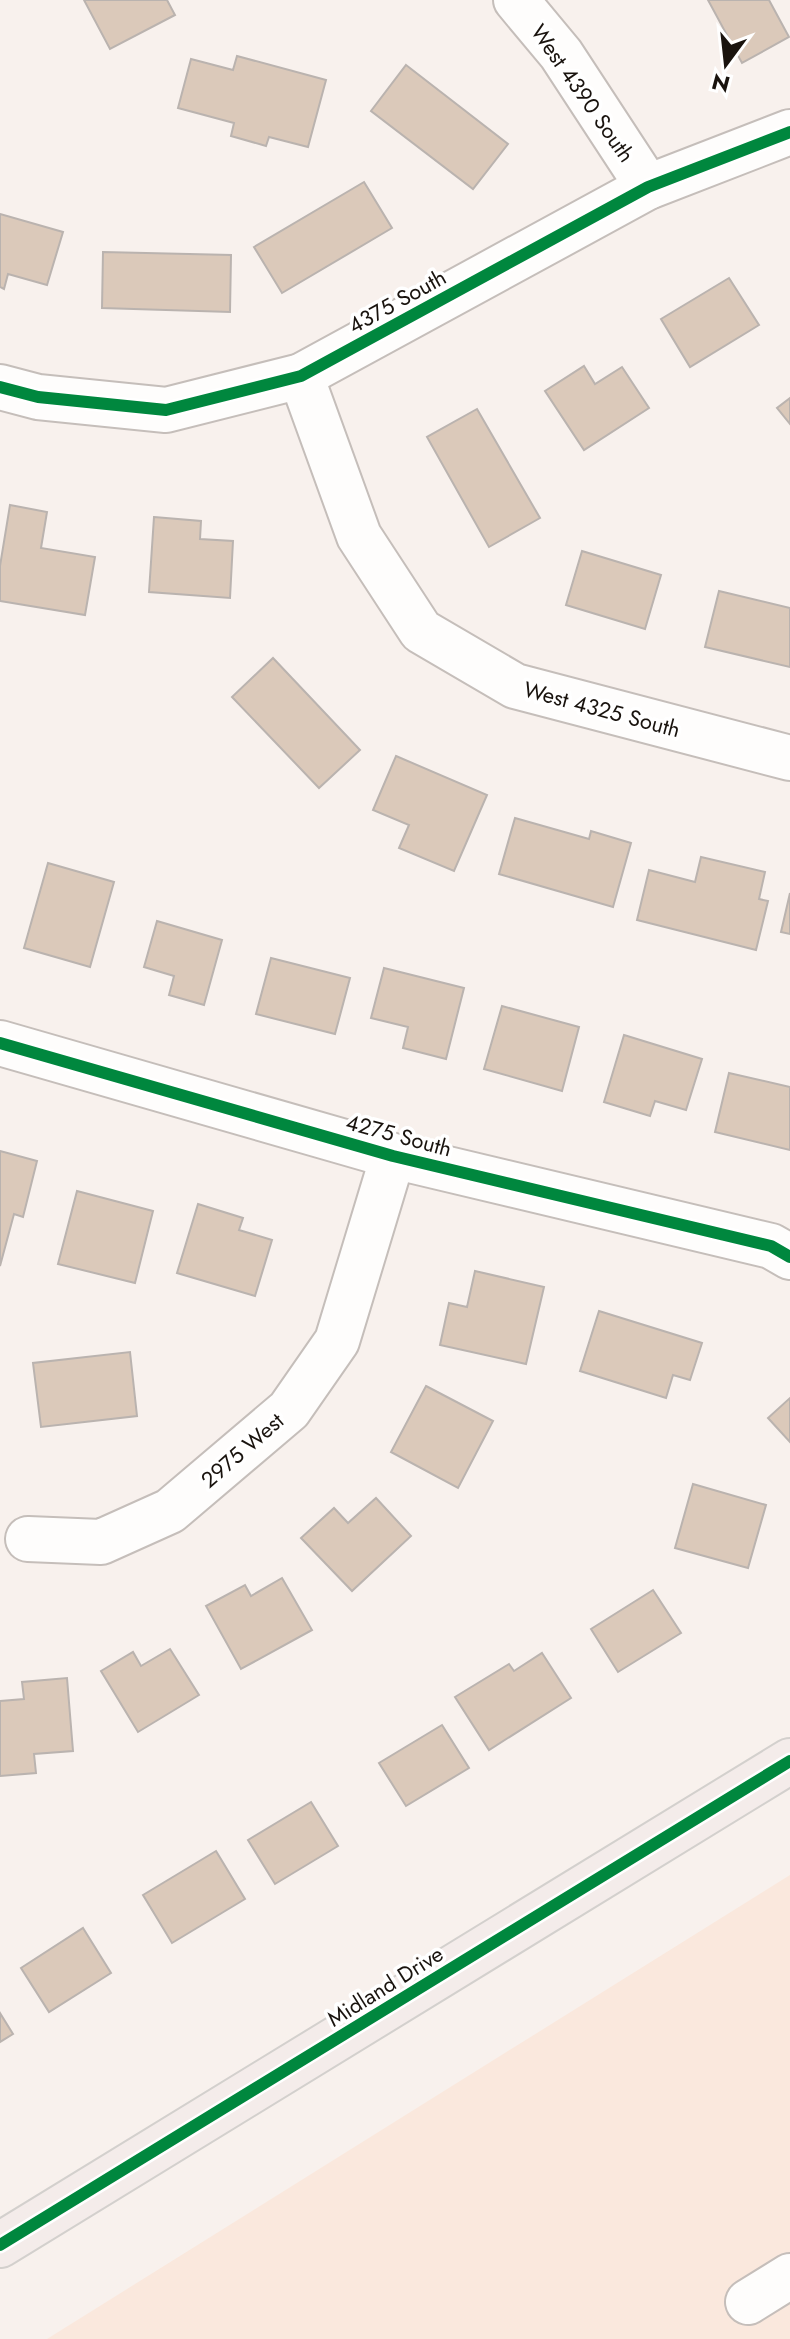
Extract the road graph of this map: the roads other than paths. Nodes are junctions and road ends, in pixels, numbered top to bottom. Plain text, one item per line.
1 (516, 0) edge
2 (790, 132) edge
3 (648, 187) junction
4 (301, 376) junction
5 (0, 387) edge
6 (790, 758) edge
7 (0, 1043) edge
8 (393, 1156) junction
9 (790, 1257) edge
10 (28, 1539) dead end
11 (790, 1761) edge
12 (0, 2245) edge
13 (790, 2276) edge
14 (748, 2302) dead end

1 - 3 street, West 4390 South
2 - 3 street, 4375 South
3 - 4 street, 4375 South
4 - 5 street, 4375 South
4 - 6 street, West 4325 South
7 - 8 street, 4275 South
8 - 9 street, 4275 South
8 - 10 street, 2975 West
11 - 12 main road, Midland Drive
13 - 14 street

